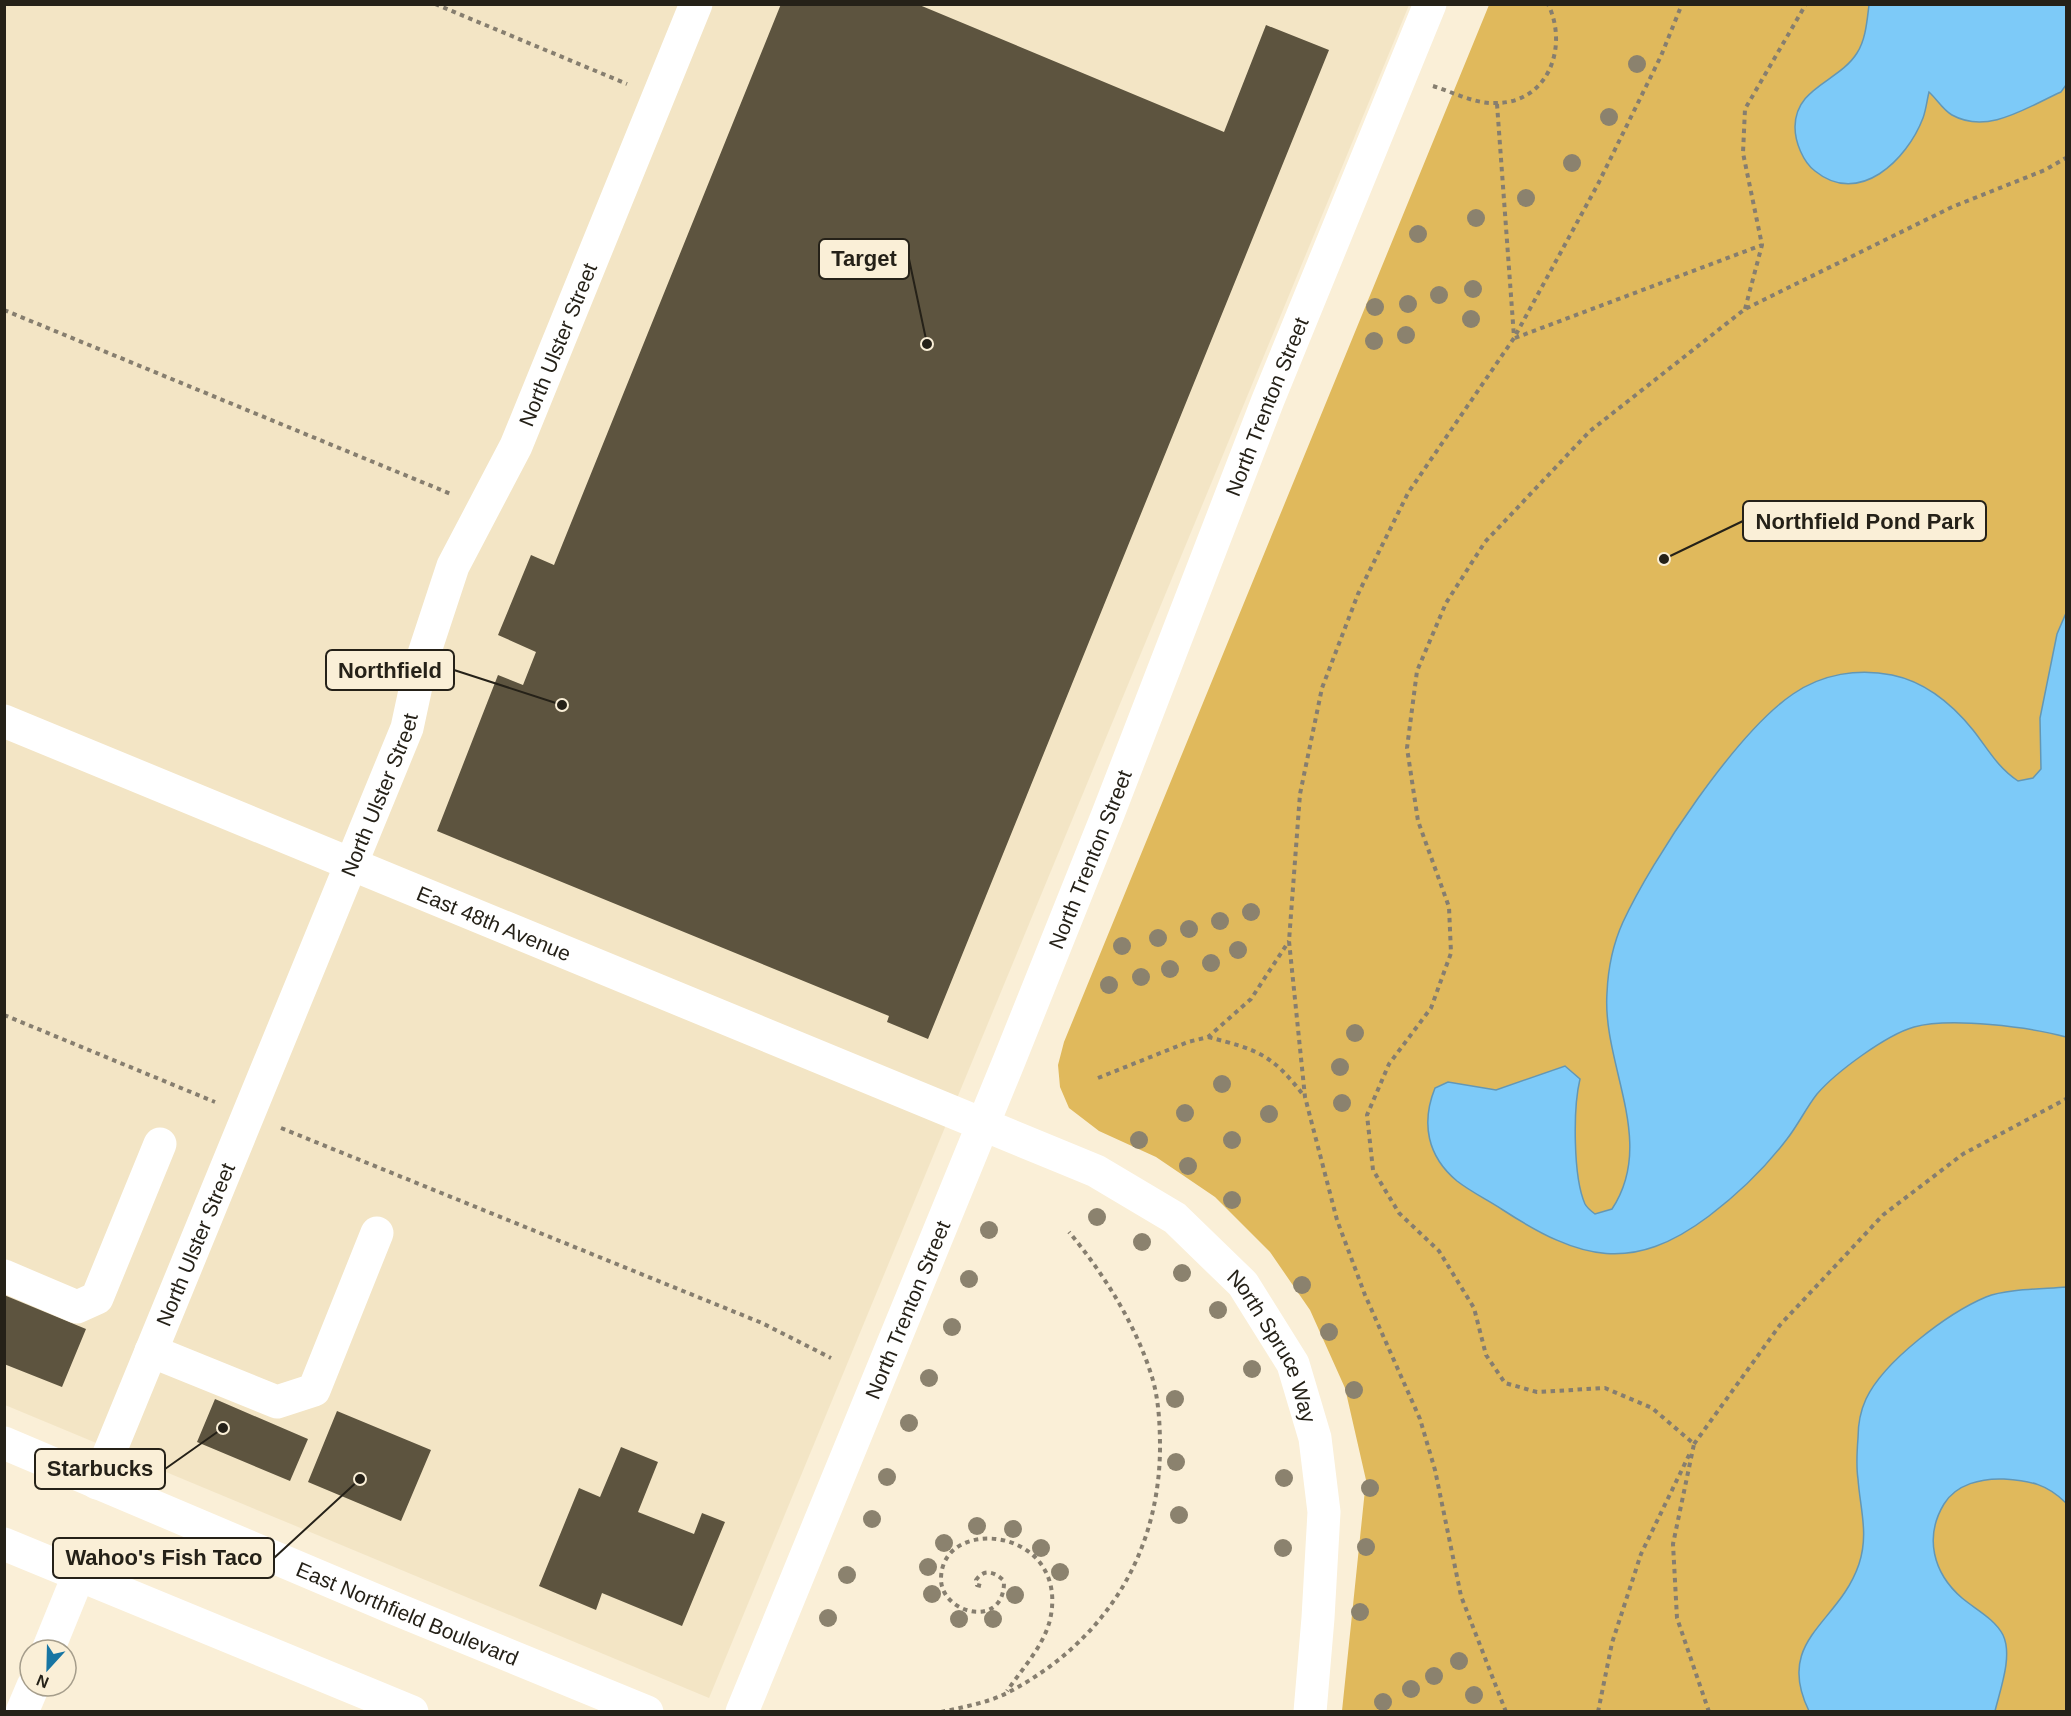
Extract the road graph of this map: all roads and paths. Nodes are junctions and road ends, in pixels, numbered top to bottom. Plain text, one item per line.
1 (435, 4) edge
2 (696, 4) edge
3 (1430, 4) edge
4 (1548, 4) edge
5 (1682, 4) edge
6 (1806, 4) edge
7 (1400, 78) junction
8 (658, 97) junction
9 (1497, 104) junction
10 (2067, 158) edge
11 (1762, 245) junction
12 (1745, 309) junction
13 (4, 310) edge
14 (1514, 338) junction
15 (482, 507) junction
16 (4, 721) edge
17 (351, 863) junction
18 (1289, 941) junction
19 (4, 1015) edge
20 (1208, 1037) junction
21 (1098, 1078) dead end
22 (1305, 1097) junction
23 (2067, 1099) edge
24 (248, 1116) junction
25 (983, 1125) junction
26 (160, 1144) dead end
27 (1070, 1232) dead end
28 (377, 1233) dead end
29 (4, 1276) edge
30 (151, 1351) junction
31 (831, 1358) dead end
32 (4, 1443) edge
33 (1694, 1444) junction
34 (97, 1483) junction
35 (4, 1544) edge
36 (79, 1575) junction
37 (981, 1586) dead end
38 (53, 1638) edge
39 (1005, 1694) junction
40 (28, 1698) edge
41 (22, 1712) edge
42 (412, 1712) edge
43 (647, 1712) edge
44 (742, 1712) edge
45 (941, 1712) edge
46 (1310, 1712) edge
47 (1506, 1712) edge
48 (1598, 1712) edge
49 (1710, 1712) edge

1 - 8 path
2 - 8 street, North Ulster Street
3 - 7 street, North Trenton Street
4 - 9 path
5 - 14 path
6 - 11 path
7 - 9 path
7 - 25 street, North Trenton Street
8 - 15 street, North Ulster Street
9 - 14 path
10 - 12 path
11 - 12 path
11 - 14 path
12 - 33 path
13 - 15 path
14 - 18 path
15 - 17 street, North Ulster Street
16 - 17 street, East 48th Avenue
17 - 24 street, North Ulster Street
17 - 25 street, East 48th Avenue
18 - 20 path
18 - 22 path
19 - 24 path
20 - 21 path
20 - 22 path
22 - 47 path
23 - 33 path
24 - 30 street, North Ulster Street
24 - 31 path
25 - 44 street, North Trenton Street
25 - 46 street, North Spruce Way
26 - 29 street
27 - 39 path
28 - 30 street
30 - 34 street, North Ulster Street
32 - 34 street, East Northfield Boulevard
33 - 48 path
33 - 49 path
34 - 43 street, East Northfield Boulevard
35 - 36 street
36 - 38 street
36 - 42 street
37 - 39 path
39 - 45 path
40 - 41 street

